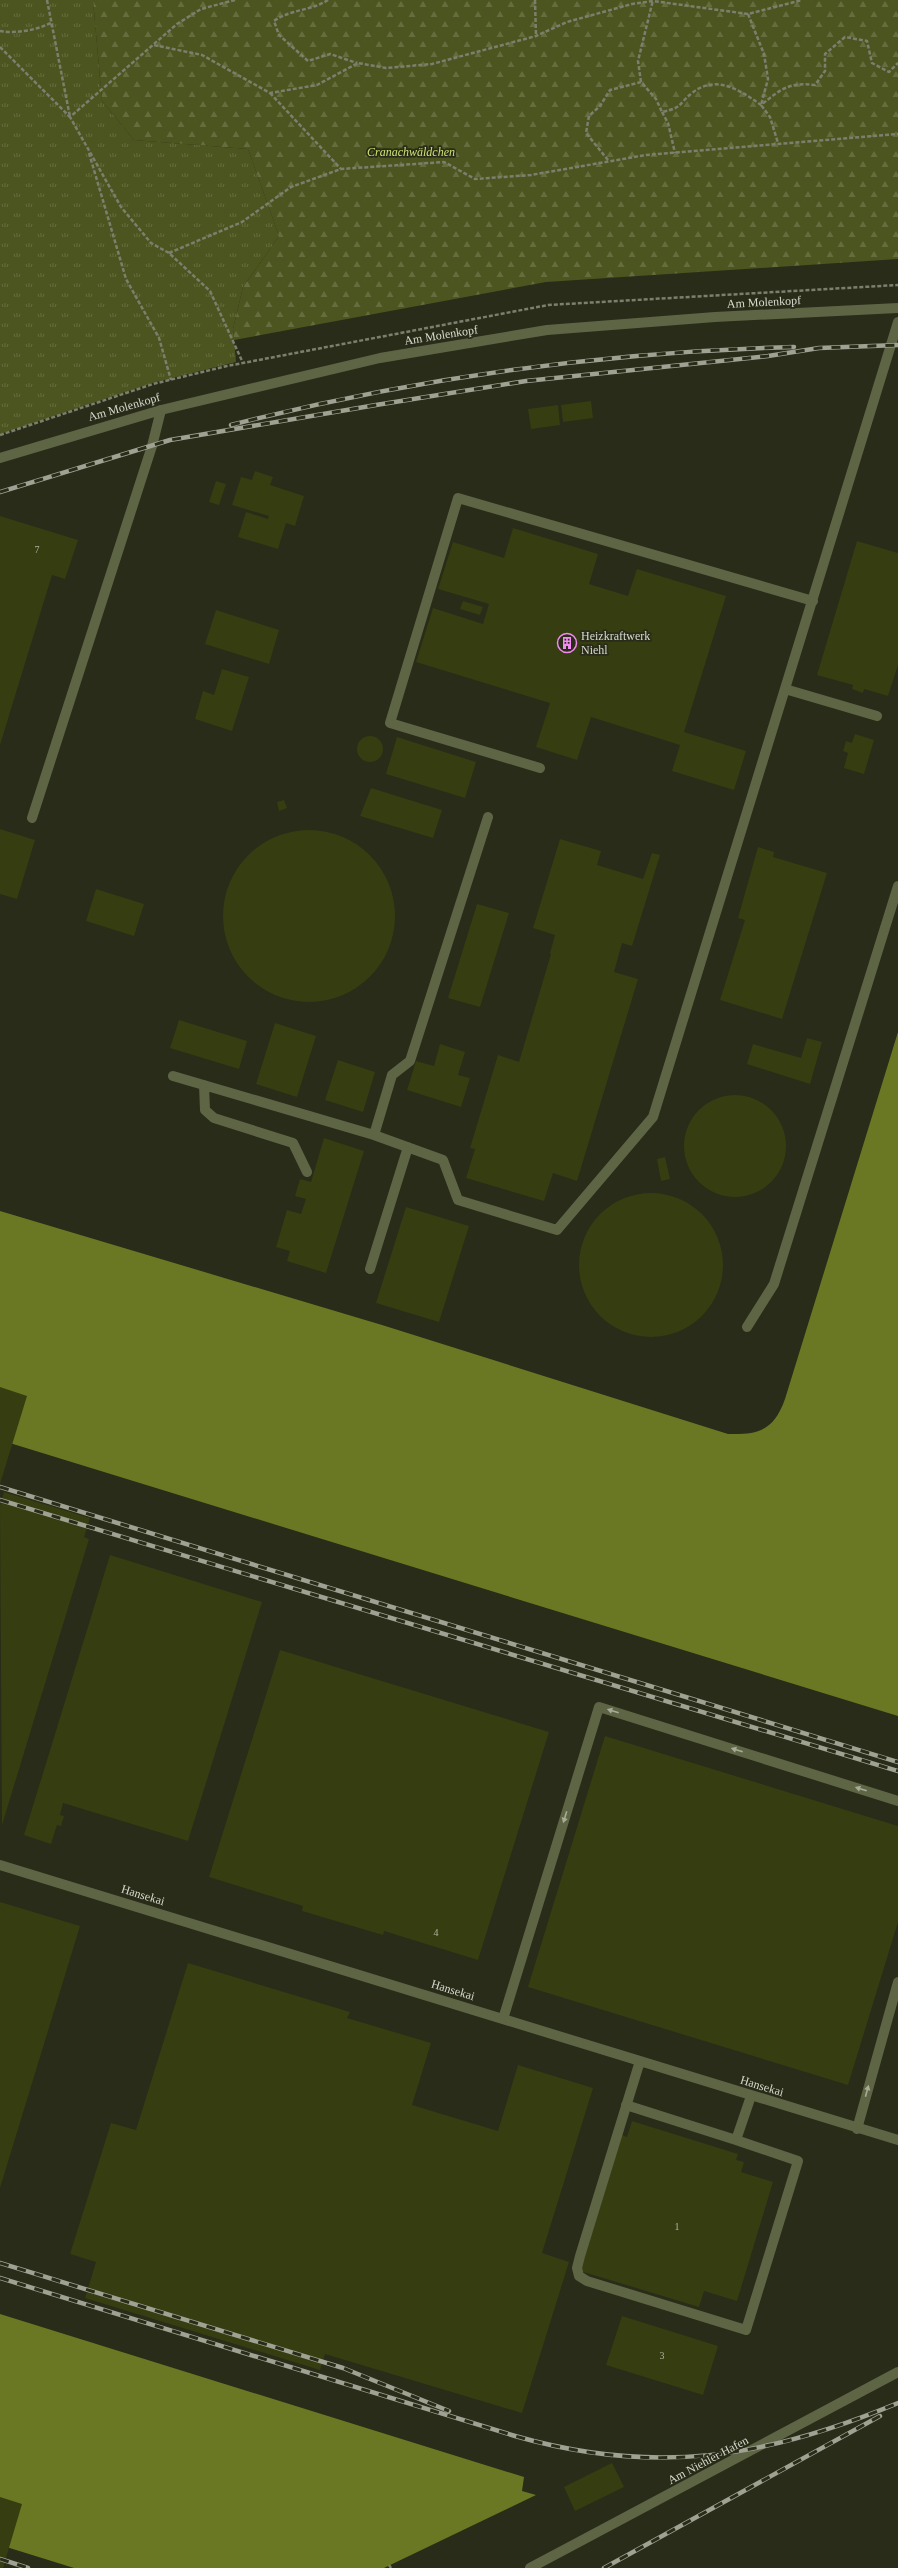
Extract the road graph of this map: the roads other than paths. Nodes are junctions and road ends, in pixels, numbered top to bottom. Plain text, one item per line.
1 (898, 308) edge
2 (898, 322) edge
3 (161, 410) junction
4 (0, 458) edge
5 (814, 601) junction
6 (785, 689) junction
7 (877, 716) dead end
8 (540, 768) dead end
9 (488, 817) dead end
10 (32, 818) dead end
11 (898, 886) edge
12 (173, 1076) dead end
13 (204, 1085) junction
14 (374, 1135) junction
15 (408, 1147) junction
16 (307, 1172) dead end
17 (370, 1269) dead end
18 (747, 1327) dead end
19 (898, 1801) edge
20 (0, 1865) edge
21 (898, 1982) edge
22 (503, 2019) junction
23 (640, 2061) junction
24 (751, 2096) junction
25 (626, 2105) junction
26 (857, 2129) junction
27 (736, 2140) junction
28 (898, 2140) edge
29 (898, 2372) edge
30 (530, 2568) edge

1 - 3 street, Am Molenkopf
2 - 5 street
3 - 4 street, Am Molenkopf
3 - 10 street
5 - 6 street
5 - 8 street
6 - 7 street
6 - 15 street
9 - 14 street
11 - 18 street
12 - 13 street
13 - 14 street
13 - 16 street
14 - 15 street
15 - 17 street
19 -> 22 street
20 - 22 street, Hansekai
26 -> 21 street
22 - 23 street, Hansekai
23 - 24 street, Hansekai
23 - 25 street
24 - 26 street, Hansekai
24 - 27 street
25 - 27 street
25 - 27 street
26 - 28 street, Hansekai
29 - 30 street, Am Niehler Hafen

